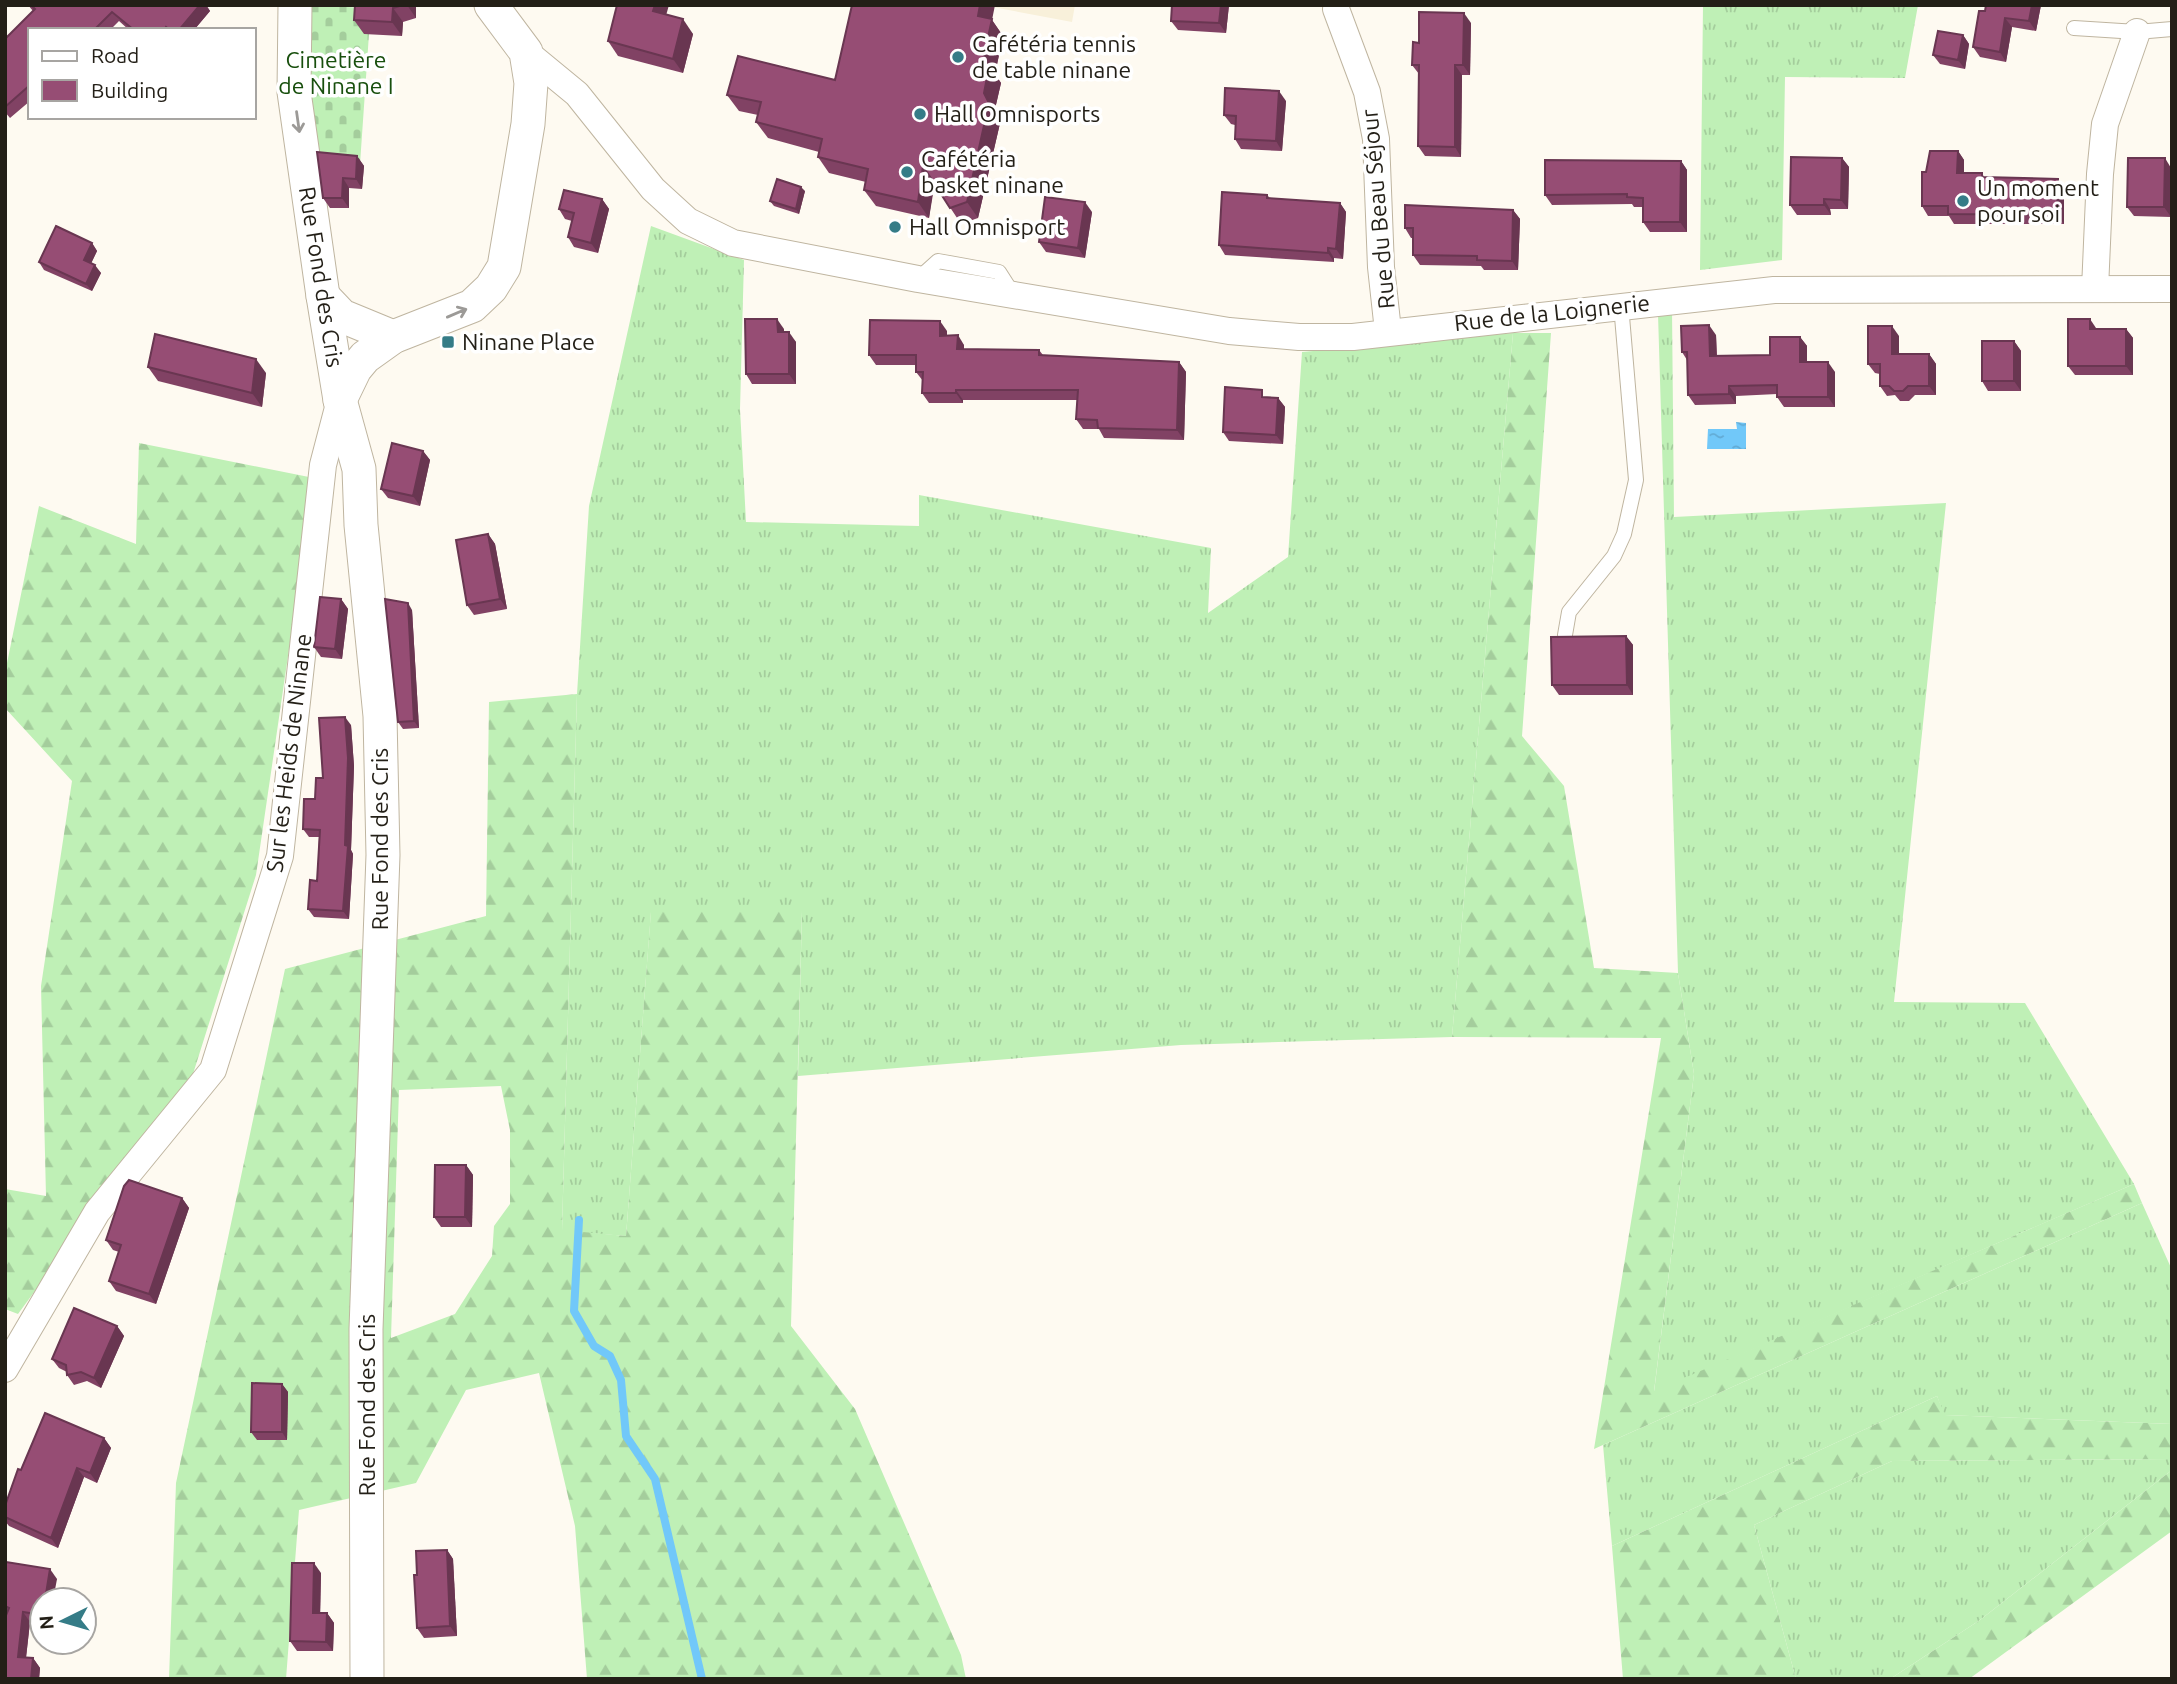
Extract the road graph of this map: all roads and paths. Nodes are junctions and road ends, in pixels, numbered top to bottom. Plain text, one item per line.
1 (295, 5) edge
2 (491, 5) edge
3 (1336, 6) edge
4 (2074, 28) dead end
5 (2172, 29) edge
6 (2137, 32) junction
7 (526, 52) junction
8 (577, 94) junction
9 (528, 124) junction
10 (2095, 289) junction
11 (2172, 289) edge
12 (323, 296) junction
13 (1621, 305) junction
14 (1388, 331) junction
15 (394, 337) junction
16 (340, 400) junction
17 (1565, 635) edge
18 (5, 1369) edge
19 (367, 1679) edge

1 -> 12 street, Rue Fond des Cris
2 - 7 street, Rue de la Loignerie
3 - 14 street, Rue du Beau Séjour
4 - 6 lane
5 - 6 lane
6 - 10 street
7 - 8 street, Rue de la Loignerie
7 - 9 street
8 - 9 street
8 - 14 street, Rue de la Loignerie
15 -> 9 street
10 - 11 street, Rue de la Loignerie
10 - 13 street, Rue de la Loignerie
12 - 15 street
12 - 16 street, Rue Fond des Cris
13 - 14 street, Rue de la Loignerie
13 - 17 lane
15 - 16 street
16 - 18 street, Sur les Heids de Ninane
16 - 19 street, Rue Fond des Cris

